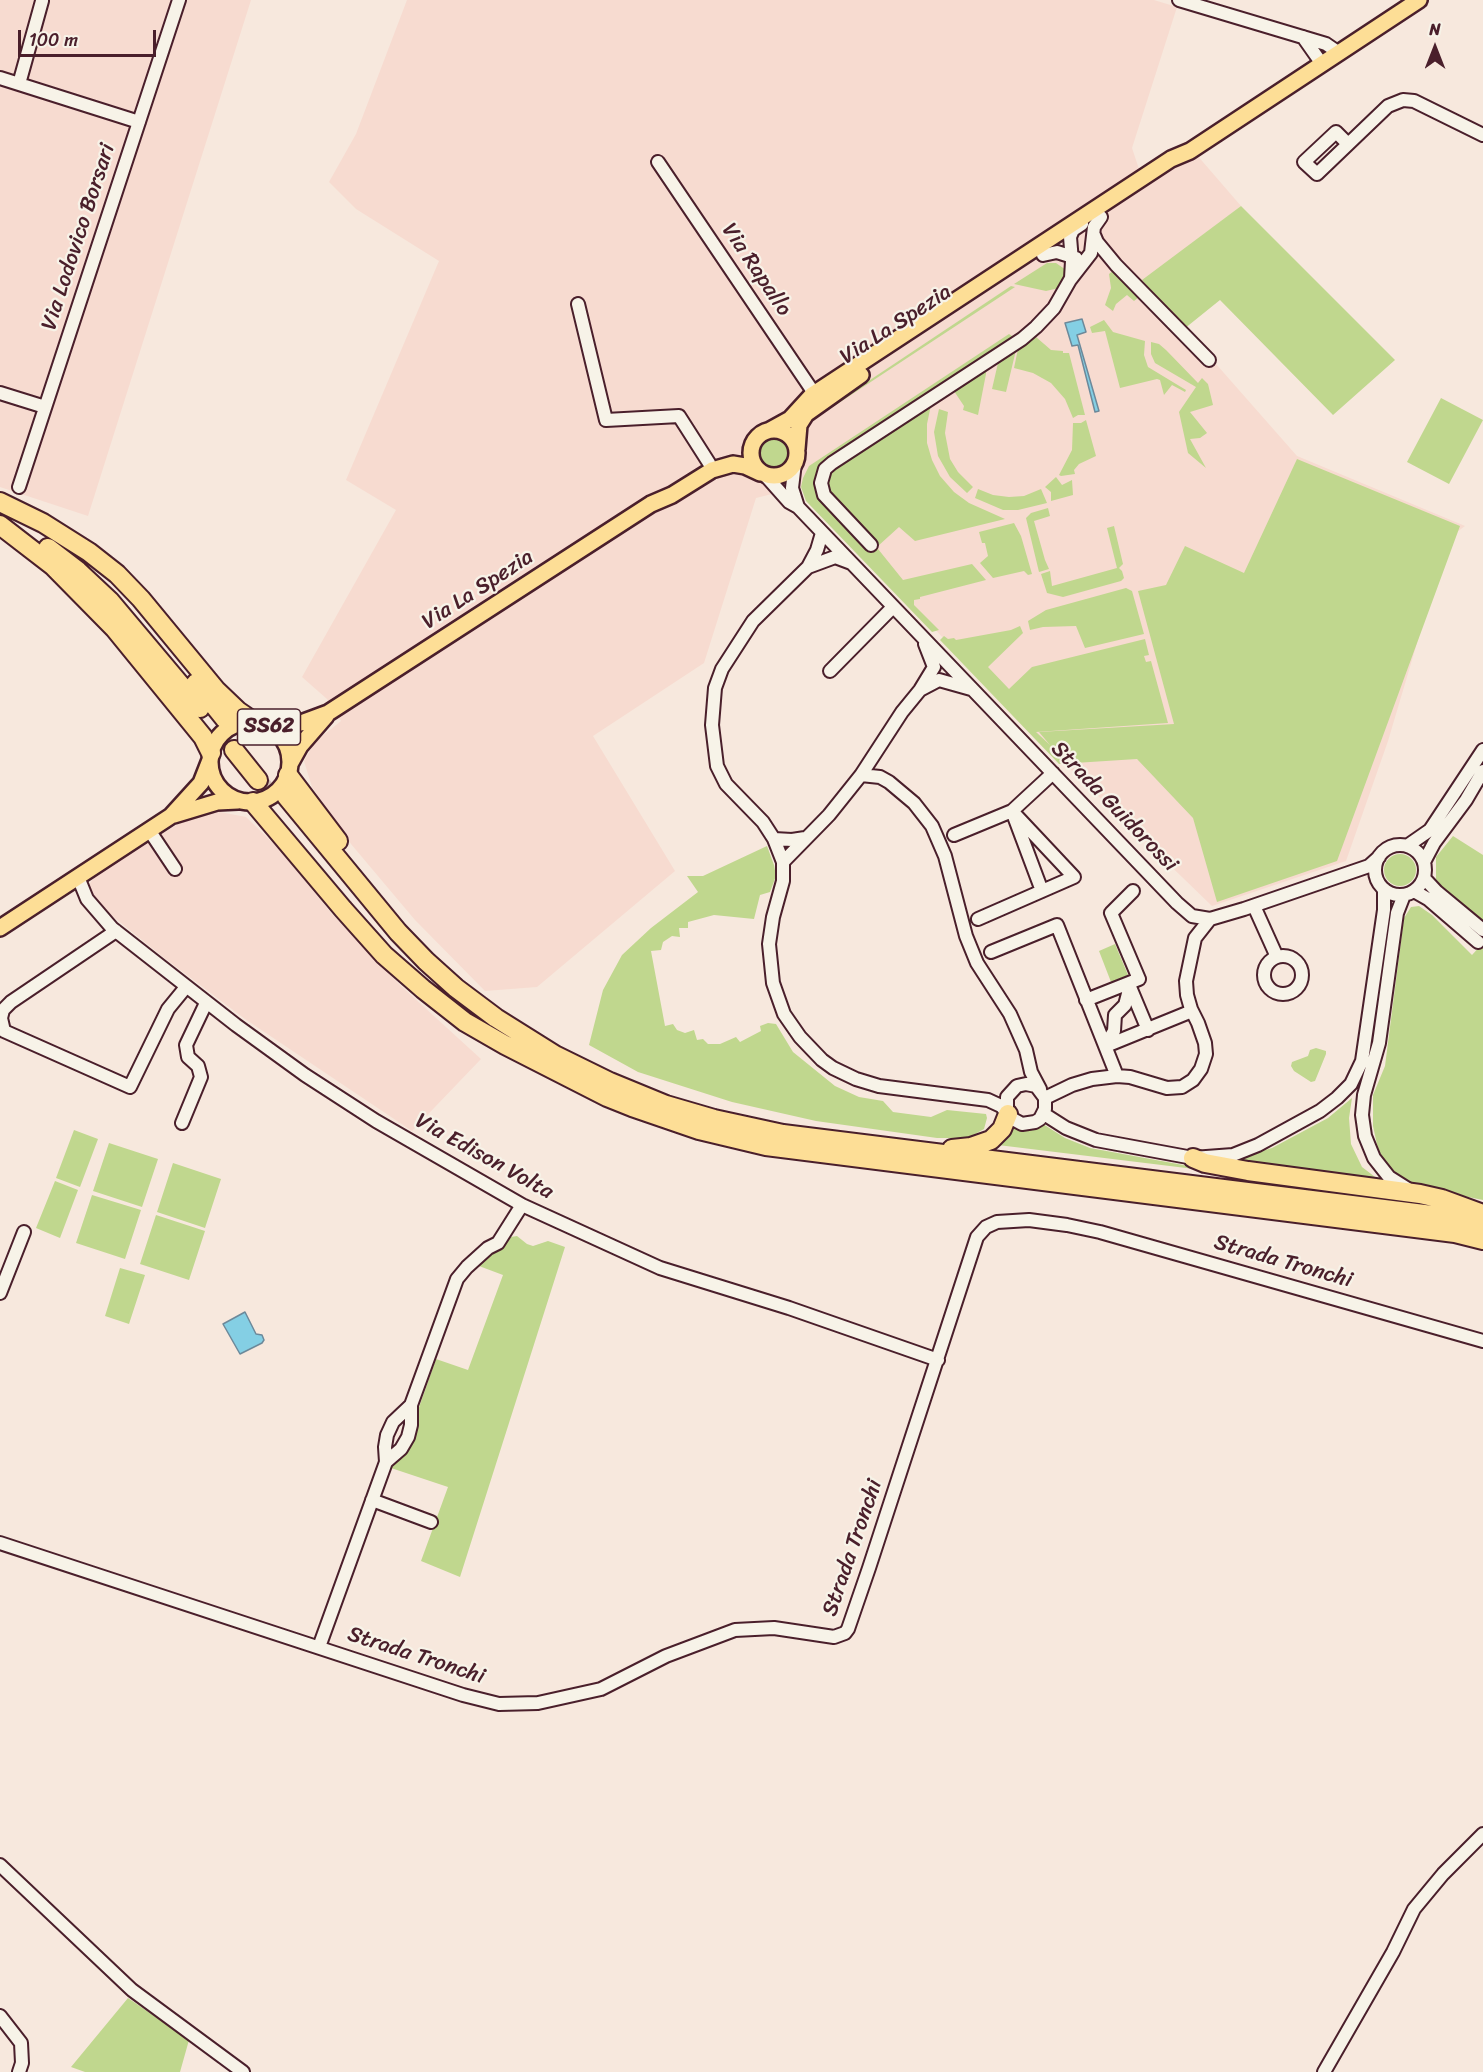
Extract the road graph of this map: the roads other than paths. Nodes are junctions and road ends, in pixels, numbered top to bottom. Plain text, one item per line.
1 (179, 0) edge
2 (1179, 0) edge
3 (1419, 0) edge
4 (42, 1) edge
5 (1216, 5) edge
6 (1303, 37) junction
7 (1338, 53) junction
8 (1322, 64) junction
9 (0, 78) edge
10 (19, 84) junction
11 (139, 122) junction
12 (1483, 135) edge
13 (1348, 144) dead end
14 (658, 162) dead end
15 (1099, 212) junction
16 (1080, 251) junction
17 (1038, 252) junction
18 (1116, 266) junction
19 (579, 304) dead end
20 (904, 338) junction
21 (1209, 360) dead end
22 (0, 393) edge
23 (817, 398) junction
24 (45, 407) junction
25 (763, 433) junction
26 (796, 456) junction
27 (709, 463) junction
28 (763, 474) junction
29 (19, 487) dead end
30 (651, 504) junction
31 (0, 505) edge
32 (798, 507) junction
33 (0, 520) edge
34 (0, 525) edge
35 (822, 533) junction
36 (871, 545) dead end
37 (851, 563) junction
38 (808, 567) junction
39 (893, 607) junction
40 (924, 639) junction
41 (830, 671) dead end
42 (920, 690) junction
43 (972, 690) junction
44 (328, 713) junction
45 (261, 724) junction
46 (239, 746) tunnel mouth
47 (1483, 750) edge
48 (211, 756) junction
49 (872, 758) junction
50 (289, 769) junction
51 (1483, 771) edge
52 (1053, 773) junction
53 (861, 775) junction
54 (263, 776) tunnel mouth
55 (880, 777) junction
56 (247, 802) junction
57 (1012, 811) junction
58 (171, 816) junction
59 (149, 830) junction
60 (954, 835) dead end
61 (805, 838) junction
62 (774, 839) junction
63 (1407, 846) junction
64 (1379, 857) junction
65 (783, 862) junction
66 (1424, 862) junction
67 (175, 869) dead end
68 (1347, 873) junction
69 (78, 877) junction
70 (1376, 878) junction
71 (1424, 878) junction
72 (1384, 889) junction
73 (1042, 891) junction
74 (1133, 891) dead end
75 (1409, 893) junction
76 (1254, 906) junction
77 (1210, 919) junction
78 (978, 920) dead end
79 (0, 928) edge
80 (116, 931) junction
81 (1480, 936) edge
82 (991, 952) dead end
83 (1277, 957) dead end
84 (1129, 985) junction
85 (186, 987) junction
86 (1086, 1000) junction
87 (207, 1003) junction
88 (1192, 1011) junction
89 (504, 1024) junction
90 (1148, 1029) junction
91 (1107, 1046) junction
92 (1026, 1050) junction
93 (530, 1057) junction
94 (1117, 1076) junction
95 (1012, 1090) junction
96 (1042, 1094) junction
97 (988, 1100) junction
98 (1007, 1112) junction
99 (1044, 1114) junction
100 (182, 1123) dead end
101 (843, 1142) junction
102 (1193, 1158) junction
103 (1420, 1194) junction
104 (522, 1205) junction
105 (1483, 1214) edge
106 (1483, 1225) edge
107 (24, 1232) dead end
108 (1483, 1240) edge
109 (0, 1293) edge
110 (1483, 1341) edge
111 (938, 1360) junction
112 (411, 1405) junction
113 (386, 1462) junction
114 (372, 1500) junction
115 (431, 1522) dead end
116 (0, 1543) edge
117 (319, 1647) junction
118 (1483, 1834) edge
119 (0, 1865) edge
120 (0, 2016) edge
121 (19, 2072) edge
122 (243, 2072) edge
123 (1324, 2072) edge

1 - 11 street, Via Lodovico Borsari
2 - 5 street
3 - 7 main road, Via La Spezia
4 - 10 street
5 - 6 street
6 - 7 street
6 - 8 street
7 - 8 main road, Via La Spezia
8 - 15 main road, Via La Spezia
9 - 10 street
10 - 11 street
11 - 24 street, Via Lodovico Borsari
12 - 13 street
14 - 23 street, Via Rapallo
15 - 16 main road, Via La Spezia
15 - 17 main road, Via La Spezia
16 - 17 main road, Via La Spezia
16 - 18 street
16 - 18 street
16 - 36 street
17 - 20 main road, Via La Spezia
17 - 20 main road, Via La Spezia
18 - 21 street
19 - 27 street
20 - 23 main road, Via La Spezia
22 - 24 street
23 - 25 main road, Via La Spezia
23 - 26 main road, Via La Spezia
24 - 29 street, Via Lodovico Borsari
25 - 26 main road
25 - 27 main road, Via La Spezia / SS62
25 - 28 main road
26 - 28 main road
26 - 32 street
27 - 30 main road, Via La Spezia / SS62
28 - 30 main road, Via La Spezia / SS62
28 - 32 street, Strada Guidorossi
30 - 44 main road, Via La Spezia / SS62
31 - 33 highway
31 - 45 highway
32 - 35 street, Strada Guidorossi
34 - 48 highway
35 - 37 street, Strada Guidorossi
35 - 38 street
37 - 38 street
37 - 39 street, Strada Guidorossi
38 - 62 street
39 - 40 street, Strada Guidorossi
39 - 41 street
40 - 42 street
40 - 43 street, Strada Guidorossi
42 - 43 street
42 - 49 street
43 - 52 street, Strada Guidorossi
44 - 45 main road, Via La Spezia / SS62
44 - 50 main road, Via La Spezia / SS62
45 - 48 main road, Via La Spezia / SS62
45 - 50 main road, SS62
46 - 54 highway
47 - 63 street
48 - 56 main road, SS62
48 - 58 main road, Via La Spezia
49 - 53 street
49 - 55 street
50 - 56 main road, Via La Spezia / SS62
50 - 89 highway
51 - 66 street
52 - 57 street
52 - 77 street, Strada Guidorossi
53 - 55 street
53 - 61 street
55 - 92 street
56 - 58 main road, Via La Spezia
56 - 93 highway
57 - 60 street
57 - 73 street
57 - 73 street
58 - 59 main road, Via La Spezia
59 - 67 street
59 - 69 main road, Via La Spezia
61 - 62 street
61 - 65 street
62 - 65 street
63 - 64 street
63 - 66 street
64 - 68 street
64 - 70 street
65 - 97 street
66 - 71 street
68 - 70 street
68 - 76 street
69 - 79 main road, Via La Spezia
69 - 80 street, Via Edison Volta
70 - 72 street
71 - 75 street
71 - 81 street
72 - 75 street
72 - 102 street
73 - 78 street
74 - 84 street
75 - 81 street
75 - 103 street
76 - 77 street
76 - 83 street
77 - 88 street
80 - 85 street, Via Edison Volta
80 - 85 street
82 - 86 street
84 - 86 street
84 - 90 street
84 - 91 street
85 - 87 street, Via Edison Volta
86 - 91 street
87 - 100 street
87 - 104 street, Via Edison Volta
88 - 90 street
88 - 94 street
89 - 93 highway
89 - 101 highway
90 - 91 street
91 - 94 street
92 - 95 street
92 - 96 street
93 - 108 highway
94 - 96 street
95 - 96 street
95 - 97 street
95 - 98 street
96 - 99 street
97 - 98 street
98 - 99 street
98 - 101 highway
99 - 102 street
101 - 106 highway
102 - 103 highway
103 - 105 highway
104 - 111 street, Via Edison Volta
104 - 112 street
107 - 109 street
110 - 111 street, Strada Tronchi
111 - 117 street, Strada Tronchi
112 - 113 street
112 - 113 street
113 - 114 street
114 - 115 street
114 - 117 street
116 - 117 street, Strada Tronchi
118 - 123 street
119 - 122 street
120 - 121 street

